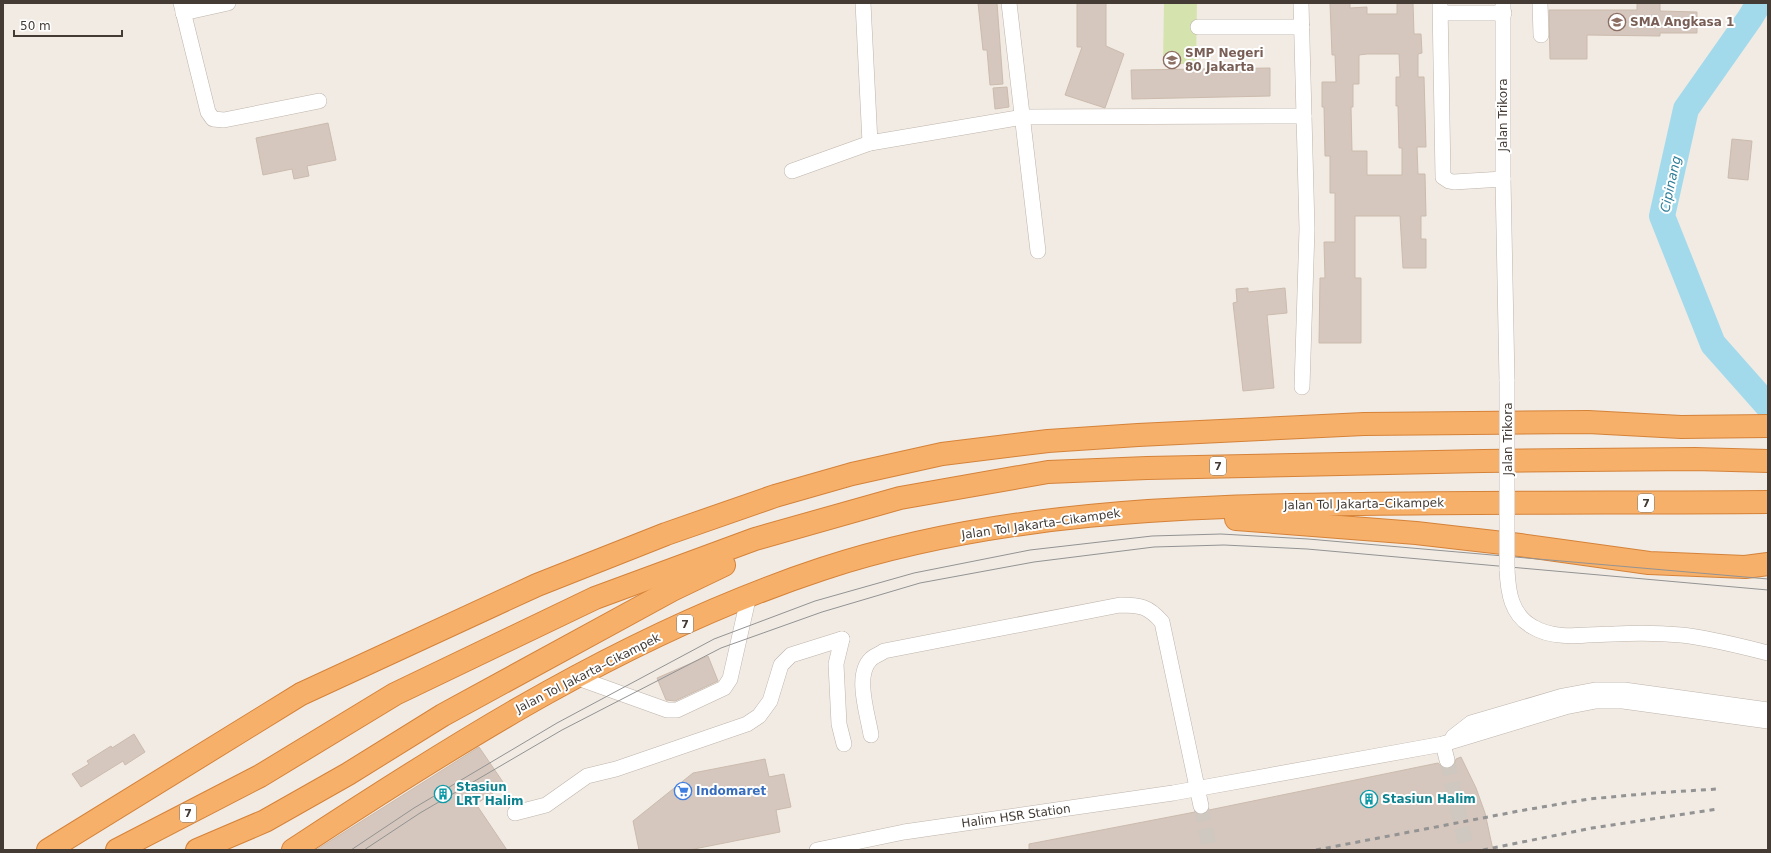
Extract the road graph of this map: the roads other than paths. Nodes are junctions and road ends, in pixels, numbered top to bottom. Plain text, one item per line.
1 (228, 3) edge
2 (863, 3) edge
3 (1009, 3) edge
4 (1301, 3) edge
5 (1540, 3) edge
6 (182, 8) edge
7 (1441, 8) edge
8 (1503, 8) edge
9 (1198, 27) dead end
10 (1302, 27) junction
11 (1541, 35) dead end
12 (319, 100) dead end
13 (1304, 116) junction
14 (1023, 117) junction
15 (870, 143) junction
16 (792, 171) dead end
17 (1503, 179) junction
18 (1038, 251) dead end
19 (1302, 387) dead end
20 (1768, 426) edge
21 (1768, 461) edge
22 (1768, 502) edge
23 (1121, 513) junction
24 (782, 532) junction
25 (1768, 564) edge
26 (749, 595) junction
27 (1765, 653) edge
28 (575, 677) junction
29 (1623, 696) junction
30 (1768, 710) edge
31 (1768, 721) edge
32 (871, 735) dead end
33 (844, 744) dead end
34 (1443, 744) junction
35 (1447, 760) tunnel mouth
36 (1197, 788) junction
37 (1201, 806) tunnel mouth
38 (515, 813) dead end
39 (48, 850) edge
40 (117, 850) edge
41 (197, 850) edge
42 (293, 850) edge
43 (816, 850) edge

1 - 6 street
2 - 15 street
3 - 14 street
4 - 10 street
5 - 11 street
6 - 12 street
7 - 8 street
7 - 17 street
8 - 17 street, Jalan Trikora
9 - 10 street
10 - 13 street
13 - 14 street
13 - 19 street
14 - 15 street
14 - 18 street
15 - 16 street
17 - 27 street, Jalan Trikora, bridge
20 - 39 highway
21 - 24 highway, 7
22 - 23 highway, Jalan Tol Jakarta–Cikampek / 7
23 - 25 highway
23 - 26 highway, Jalan Tol Jakarta–Cikampek / 7
24 - 40 highway, 7
24 - 41 highway, 7
26 - 28 highway, Jalan Tol Jakarta–Cikampek / 7
26 - 28 street
28 - 42 highway, Jalan Tol Jakarta–Cikampek / 7
29 - 30 street
29 - 31 street
29 - 34 street, Halim HSR Station
32 - 36 street
33 - 38 street
34 - 35 street
34 - 36 street, Halim HSR Station
36 - 37 street
36 - 43 street, Halim HSR Station

